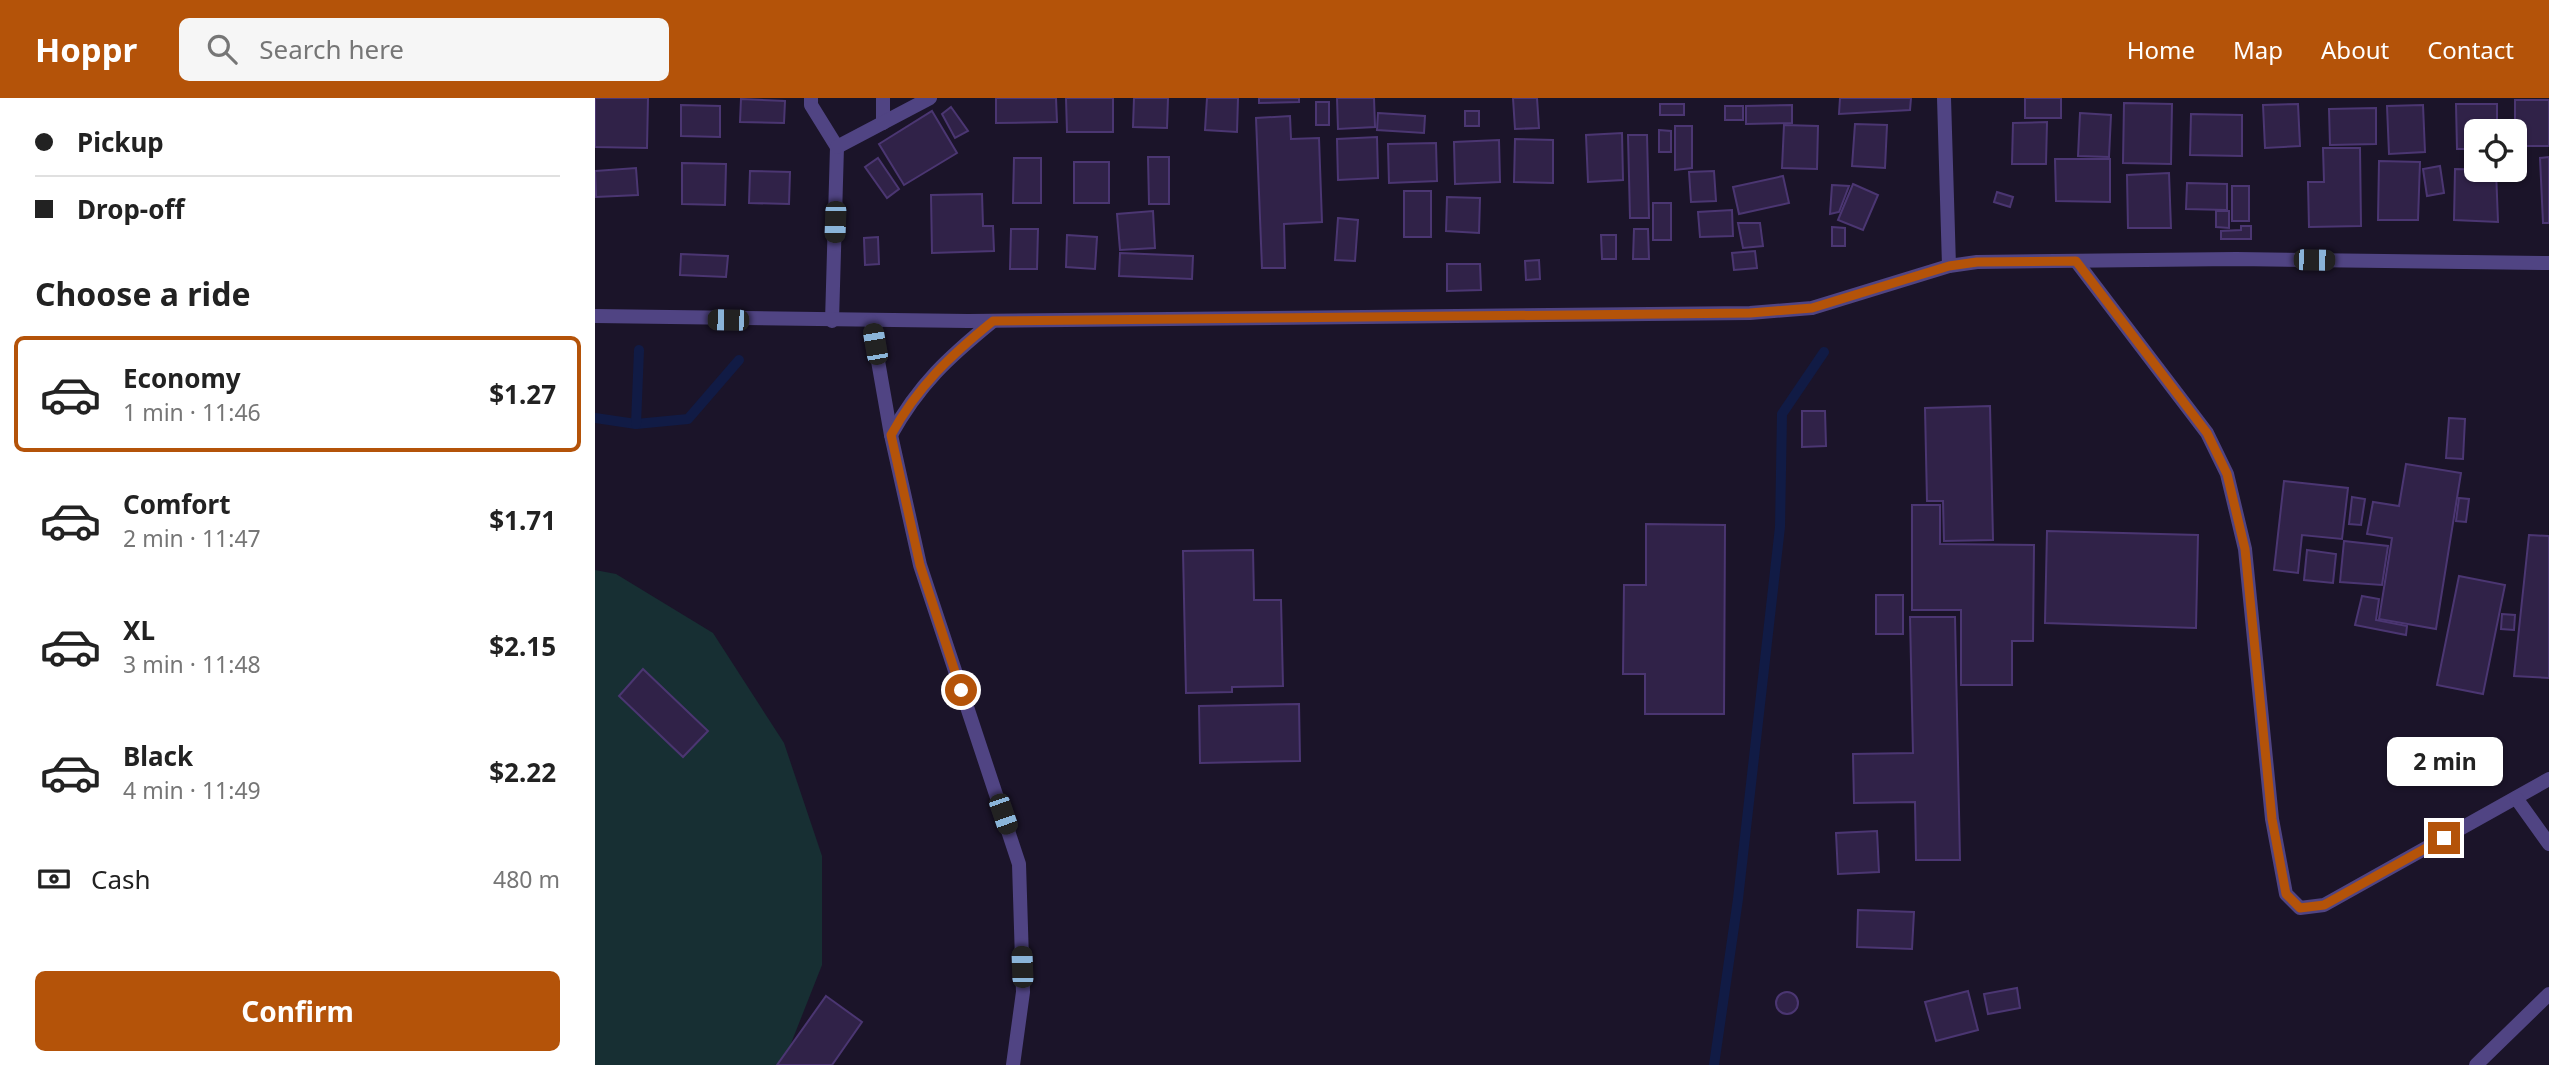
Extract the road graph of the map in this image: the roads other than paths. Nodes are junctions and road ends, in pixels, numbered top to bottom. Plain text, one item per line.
1 (811, 98) edge
2 (883, 98) edge
3 (930, 98) edge
4 (1944, 98) edge
5 (883, 123) junction
6 (837, 147) junction
7 (2076, 261) junction
8 (2549, 263) edge
9 (1949, 266) junction
10 (595, 316) edge
11 (832, 321) junction
12 (871, 321) junction
13 (993, 321) junction
14 (891, 435) junction
15 (2549, 779) edge
16 (2516, 798) junction
17 (2549, 844) edge
18 (2549, 995) edge
19 (1013, 1065) edge
20 (2476, 1065) edge

1 - 6 street
2 - 5 street
3 - 5 street
4 - 9 street
5 - 6 street
6 - 11 street
7 - 8 street
7 - 9 street
7 - 16 street
9 - 13 street
10 - 11 street
11 - 12 street
12 - 13 street
12 - 14 street
13 - 14 street
14 - 19 street
15 - 16 street
16 - 17 street
18 - 20 street

